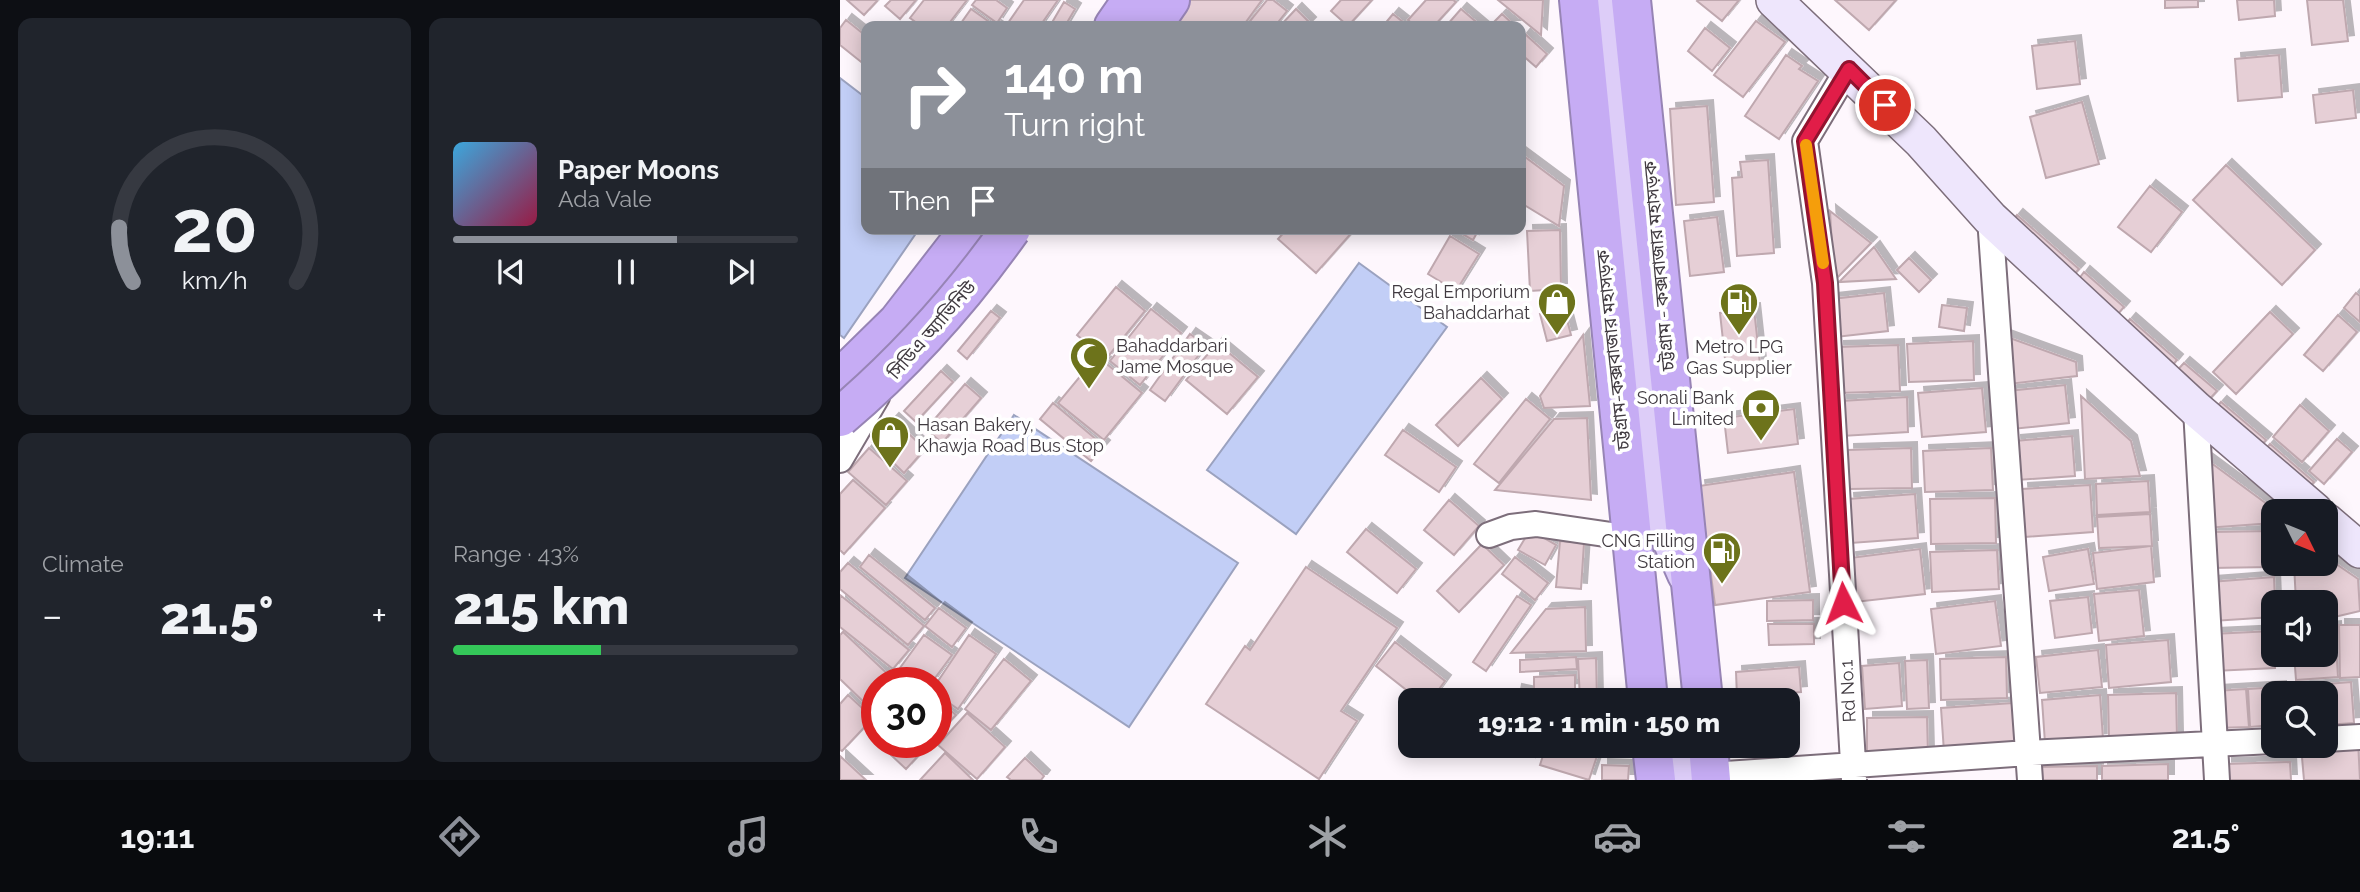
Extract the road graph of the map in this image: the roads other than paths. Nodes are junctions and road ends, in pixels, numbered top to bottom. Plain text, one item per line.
1 (1133, 0) edge
2 (1167, 0) edge
3 (1579, 0) edge
4 (1591, 0) edge
5 (1609, 0) edge
6 (1630, 0) edge
7 (1774, 0) edge
8 (1119, 21) edge
9 (1153, 21) edge
10 (1849, 69) junction
11 (1990, 218) junction
12 (965, 235) edge
13 (978, 235) edge
14 (1008, 235) edge
15 (1010, 235) edge
16 (852, 375) edge
17 (2196, 409) junction
18 (840, 419) edge
19 (840, 460) edge
20 (2301, 499) edge
21 (2338, 531) edge
22 (1489, 535) dead end
23 (1632, 538) junction
24 (2360, 550) edge
25 (1690, 581) junction
26 (1637, 596) junction
27 (1647, 688) edge
28 (1702, 688) edge
29 (2360, 737) edge
30 (2338, 738) edge
31 (2261, 742) edge
32 (2215, 744) junction
33 (2028, 753) junction
34 (1653, 758) edge
35 (1688, 758) edge
36 (1699, 772) edge
37 (1853, 772) edge
38 (1656, 780) edge
39 (2030, 780) edge
40 (2217, 780) edge

1 - 8 highway
2 - 9 highway
3 - 23 highway, চট্টগ্রাম-কক্সবাজার মহাসড়ক
4 - 26 main road
5 - 25 main road
6 - 25 highway, চট্টগ্রাম - কক্সবাজার মহাসড়ক
7 - 10 street
10 - 11 street
10 - 37 street, Rd No.1
11 - 17 street
11 - 33 street
12 - 16 highway, সিডিএ অ্যাভিনিউ
13 - 16 highway
14 - 18 highway, bridge
15 - 16 highway, সিডিএ অ্যাভিনিউ
16 - 18 highway, সিডিএ অ্যাভিনিউ
16 - 19 street
17 - 20 street
17 - 32 street
21 - 24 street
22 - 23 street
23 - 26 highway, চট্টগ্রাম-কক্সবাজার মহাসড়ক
25 - 28 highway, চট্টগ্রাম - কক্সবাজার মহাসড়ক
26 - 27 highway, চট্টগ্রাম-কক্সবাজার মহাসড়ক
29 - 30 street
31 - 32 street
32 - 33 street
32 - 40 street
33 - 37 street
33 - 39 street
34 - 38 highway
35 - 36 main road
36 - 37 street

